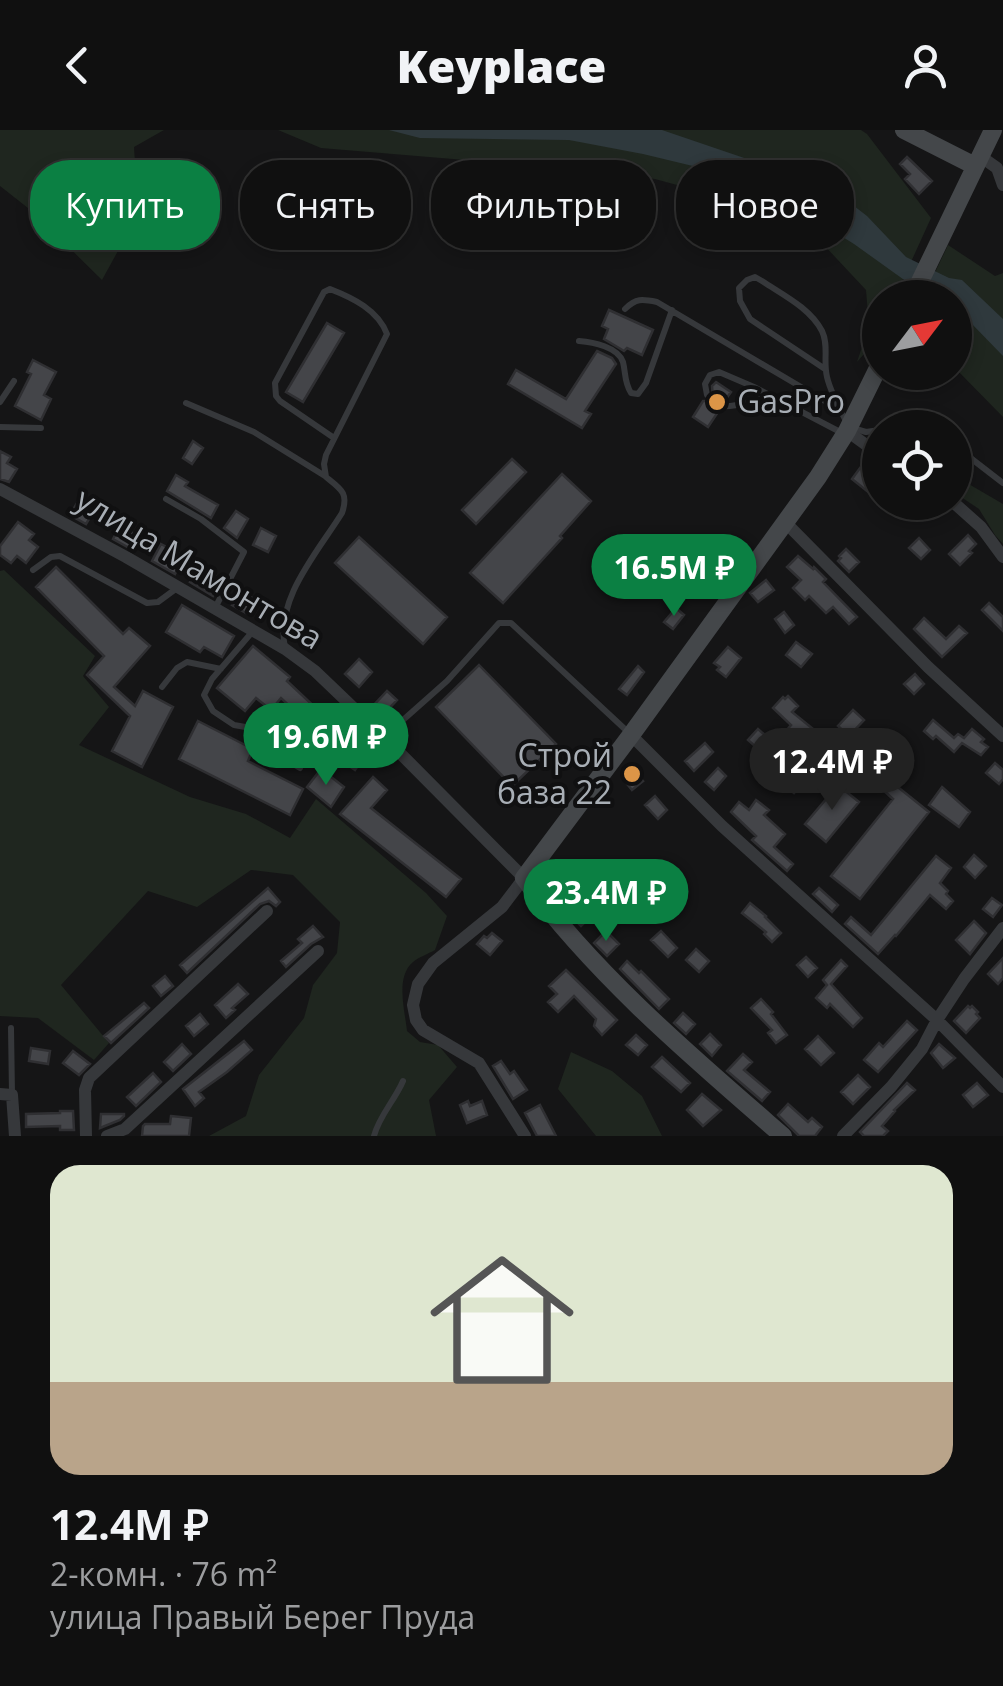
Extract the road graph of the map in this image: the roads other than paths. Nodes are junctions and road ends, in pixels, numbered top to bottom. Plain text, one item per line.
1 (904, 130) edge
2 (993, 130) edge
3 (978, 162) junction
4 (1003, 185) edge
5 (921, 280) edge
6 (625, 309) dead end
7 (672, 310) junction
8 (579, 341) dead end
9 (825, 370) junction
10 (14, 382) dead end
11 (866, 390) edge
12 (707, 395) dead end
13 (775, 398) junction
14 (0, 402) edge
15 (186, 403) dead end
16 (722, 406) dead end
17 (846, 426) junction
18 (0, 427) edge
19 (41, 428) dead end
20 (862, 431) edge
21 (334, 438) junction
22 (862, 440) edge
23 (972, 459) edge
24 (326, 477) junction
25 (1003, 482) edge
26 (0, 489) edge
27 (166, 499) dead end
28 (972, 519) edge
29 (785, 522) junction
30 (1003, 557) edge
31 (32, 570) dead end
32 (178, 587) junction
33 (215, 608) junction
34 (254, 630) junction
35 (285, 649) junction
36 (221, 669) junction
37 (162, 687) dead end
38 (631, 735) junction
39 (1003, 736) edge
40 (384, 737) junction
41 (300, 768) dead end
42 (524, 878) junction
43 (267, 911) dead end
44 (1001, 936) edge
45 (318, 951) dead end
46 (937, 1020) junction
47 (11, 1028) dead end
48 (403, 1081) dead end
49 (1003, 1088) edge
50 (6, 1094) edge
51 (15, 1136) edge
52 (86, 1136) edge
53 (107, 1136) edge
54 (374, 1136) edge
55 (525, 1136) edge
56 (783, 1136) edge
57 (843, 1136) edge

1 - 3 main road
2 - 3 main road
3 - 4 street
3 - 5 main road
6 - 7 lane
7 - 8 lane
7 - 17 lane
9 - 9 lane
9 - 17 lane
10 - 14 lane
11 - 17 main road
12 - 13 lane
13 - 16 lane
13 - 17 lane
15 - 24 lane
17 - 20 lane
17 - 22 street
17 - 29 main road
18 - 19 lane
21 - 21 lane
21 - 24 lane
23 - 25 lane
24 - 35 lane
26 - 32 street, улица Мамонтова
27 - 33 lane
28 - 30 street
29 - 38 main road
29 - 39 street
31 - 32 lane
32 - 33 street, улица Мамонтова
33 - 34 street, улица Мамонтова
34 - 35 street, улица Мамонтова
34 - 36 lane
35 - 40 street, улица Мамонтова
36 - 37 lane
36 - 41 lane
38 - 40 lane
38 - 42 main road
38 - 46 street
40 - 42 street, улица Мамонтова
42 - 55 street
42 - 56 main road, улица Мамонтова
43 - 52 street
44 - 46 street
45 - 53 street
46 - 49 street
46 - 57 street
47 - 50 lane
48 - 54 lane
50 - 51 street

